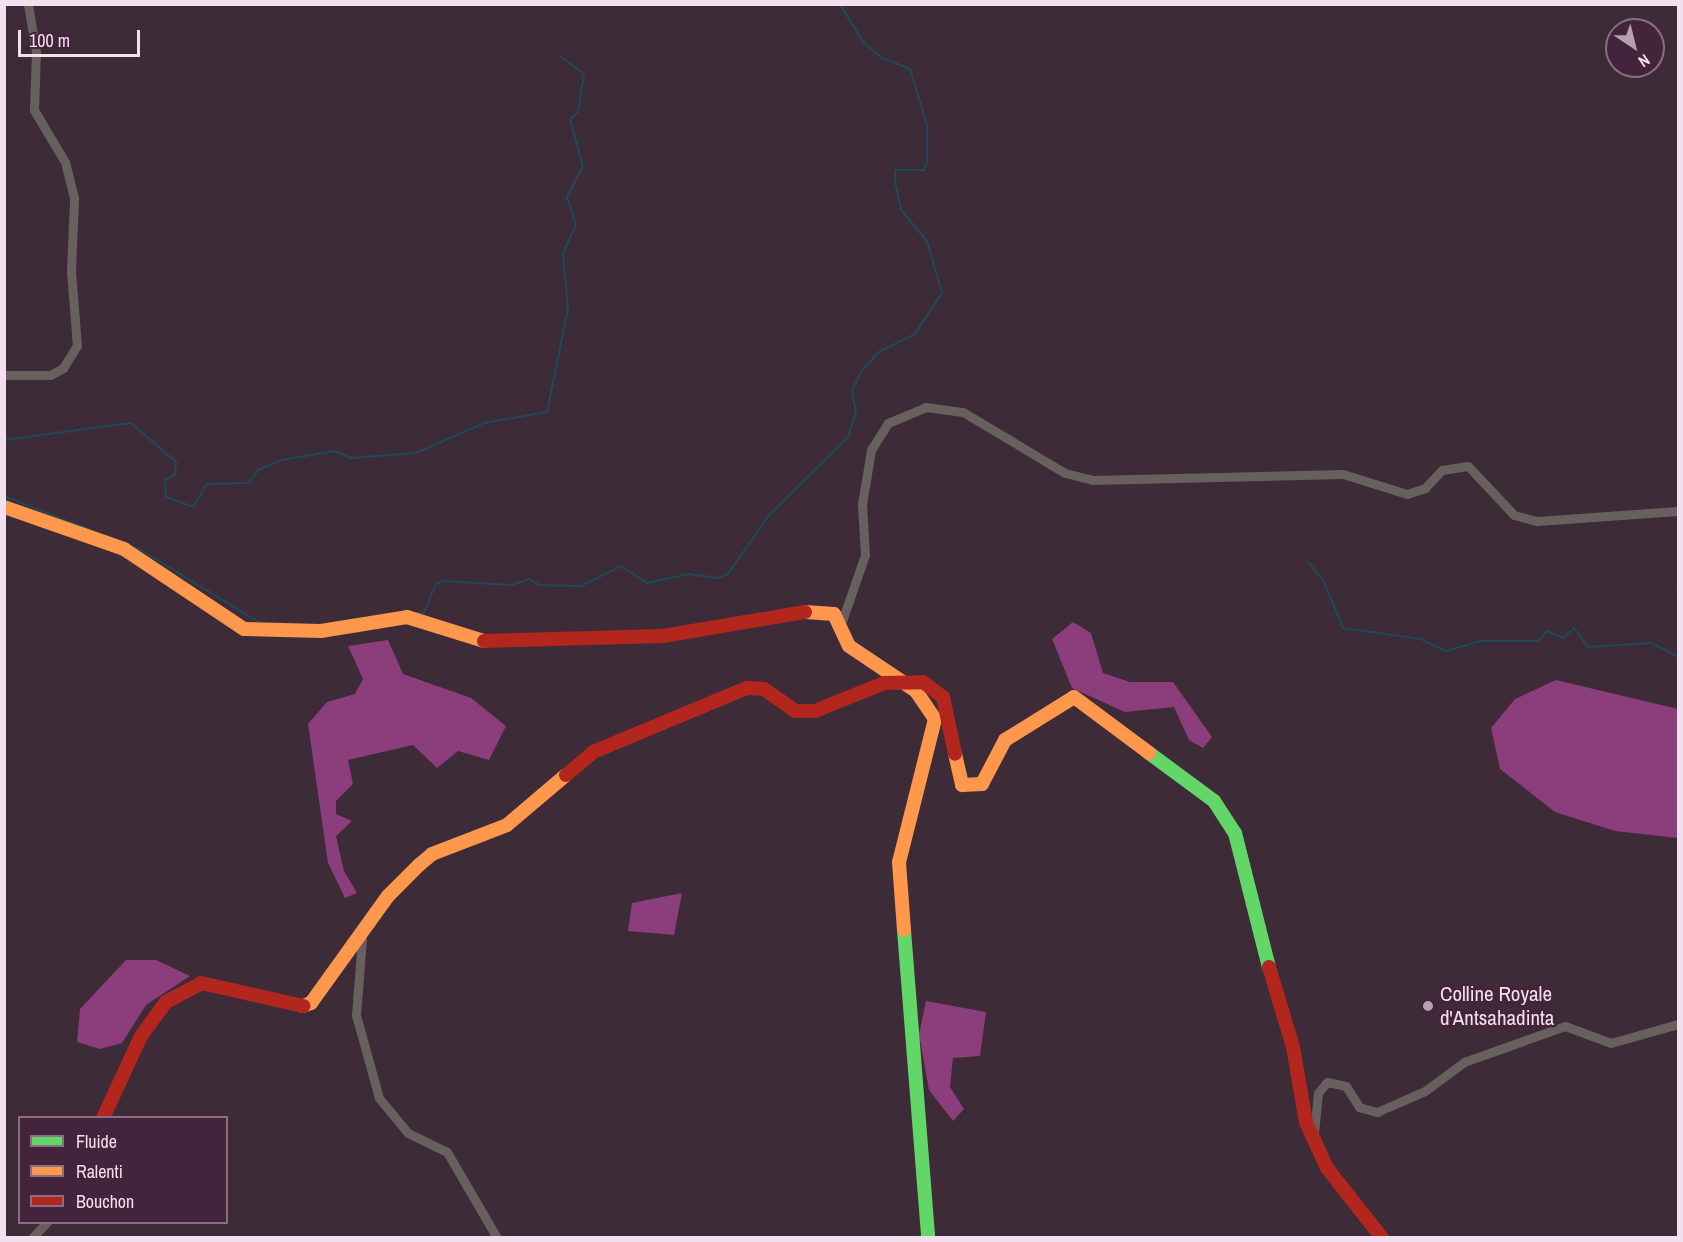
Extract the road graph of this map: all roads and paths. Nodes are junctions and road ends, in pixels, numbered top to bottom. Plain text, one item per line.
1 (28, 4) edge
2 (4, 375) edge
3 (4, 507) edge
4 (1678, 511) edge
5 (842, 621) junction
6 (903, 683) junction
7 (362, 939) junction
8 (1678, 1024) edge
9 (104, 1116) edge
10 (1314, 1133) junction
11 (45, 1224) edge
12 (32, 1238) edge
13 (497, 1238) edge
14 (928, 1238) edge
15 (1382, 1238) edge

1 - 2 street
3 - 5 street
4 - 5 street
5 - 6 street
6 - 7 street
6 - 10 street
6 - 14 street
7 - 9 street
7 - 13 street
8 - 10 street
10 - 15 street
11 - 12 street

